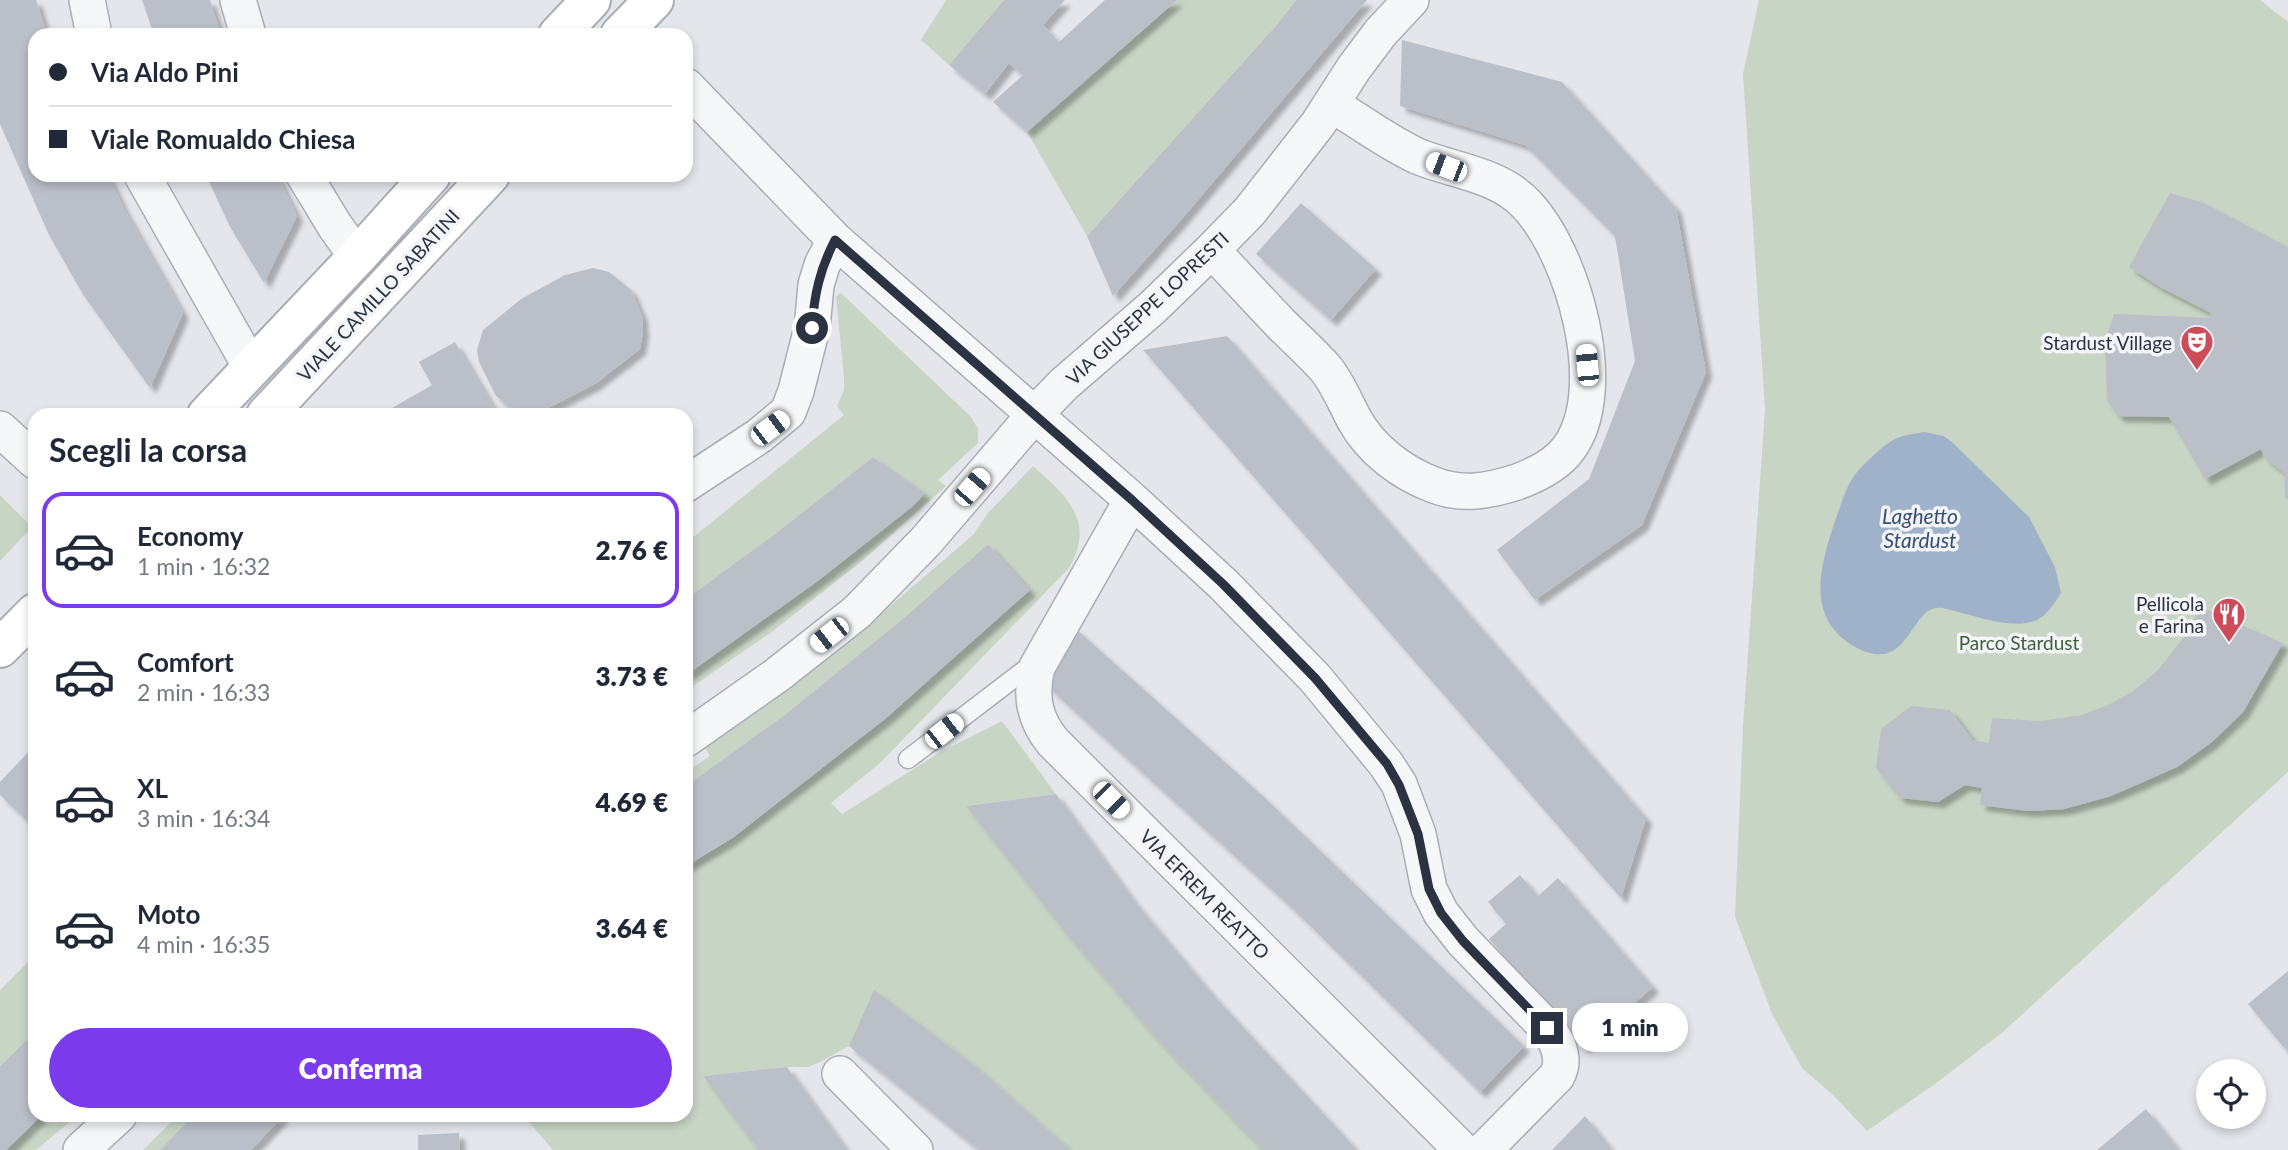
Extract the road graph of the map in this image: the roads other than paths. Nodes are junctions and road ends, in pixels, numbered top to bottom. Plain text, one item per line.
1 (87, 0) edge
2 (238, 0) edge
3 (591, 0) edge
4 (598, 0) edge
5 (653, 0) edge
6 (1411, 0) edge
7 (93, 28) edge
8 (246, 28) edge
9 (565, 28) edge
10 (624, 28) edge
11 (631, 28) edge
12 (693, 93) edge
13 (1331, 104) junction
14 (146, 182) edge
15 (308, 182) edge
16 (425, 182) edge
17 (483, 182) edge
18 (835, 240) junction
19 (1212, 250) junction
20 (357, 257) junction
21 (252, 369) junction
22 (214, 408) edge
23 (272, 408) edge
24 (1035, 414) junction
25 (0, 429) edge
26 (28, 455) edge
27 (693, 479) edge
28 (1132, 500) junction
29 (28, 620) edge
30 (0, 648) edge
31 (1041, 658) junction
32 (693, 734) edge
33 (908, 759) dead end
34 (840, 1074) dead end
35 (111, 1122) edge
36 (81, 1150) edge
37 (915, 1150) edge
38 (1462, 1150) edge
39 (1485, 1150) edge

1 - 7 street
2 - 8 street
3 - 9 street
4 - 10 street
5 - 11 street
6 - 13 street, VIA GIUSEPPE LOPRESTI
12 - 18 street
13 - 19 street, VIA GIUSEPPE LOPRESTI
13 - 19 street
14 - 21 street
15 - 20 street
16 - 20 street
17 - 23 street, VIALE CAMILLO SABATINI
18 - 24 street
18 - 27 street
19 - 24 street, VIA GIUSEPPE LOPRESTI
20 - 21 street
21 - 22 street
24 - 28 street
24 - 32 street, VIA GIUSEPPE LOPRESTI
25 - 26 street
28 - 31 street, VIA EFREM REATTO
28 - 39 street
29 - 30 street
31 - 33 lane
31 - 38 street, VIA EFREM REATTO
34 - 37 street
35 - 36 street

